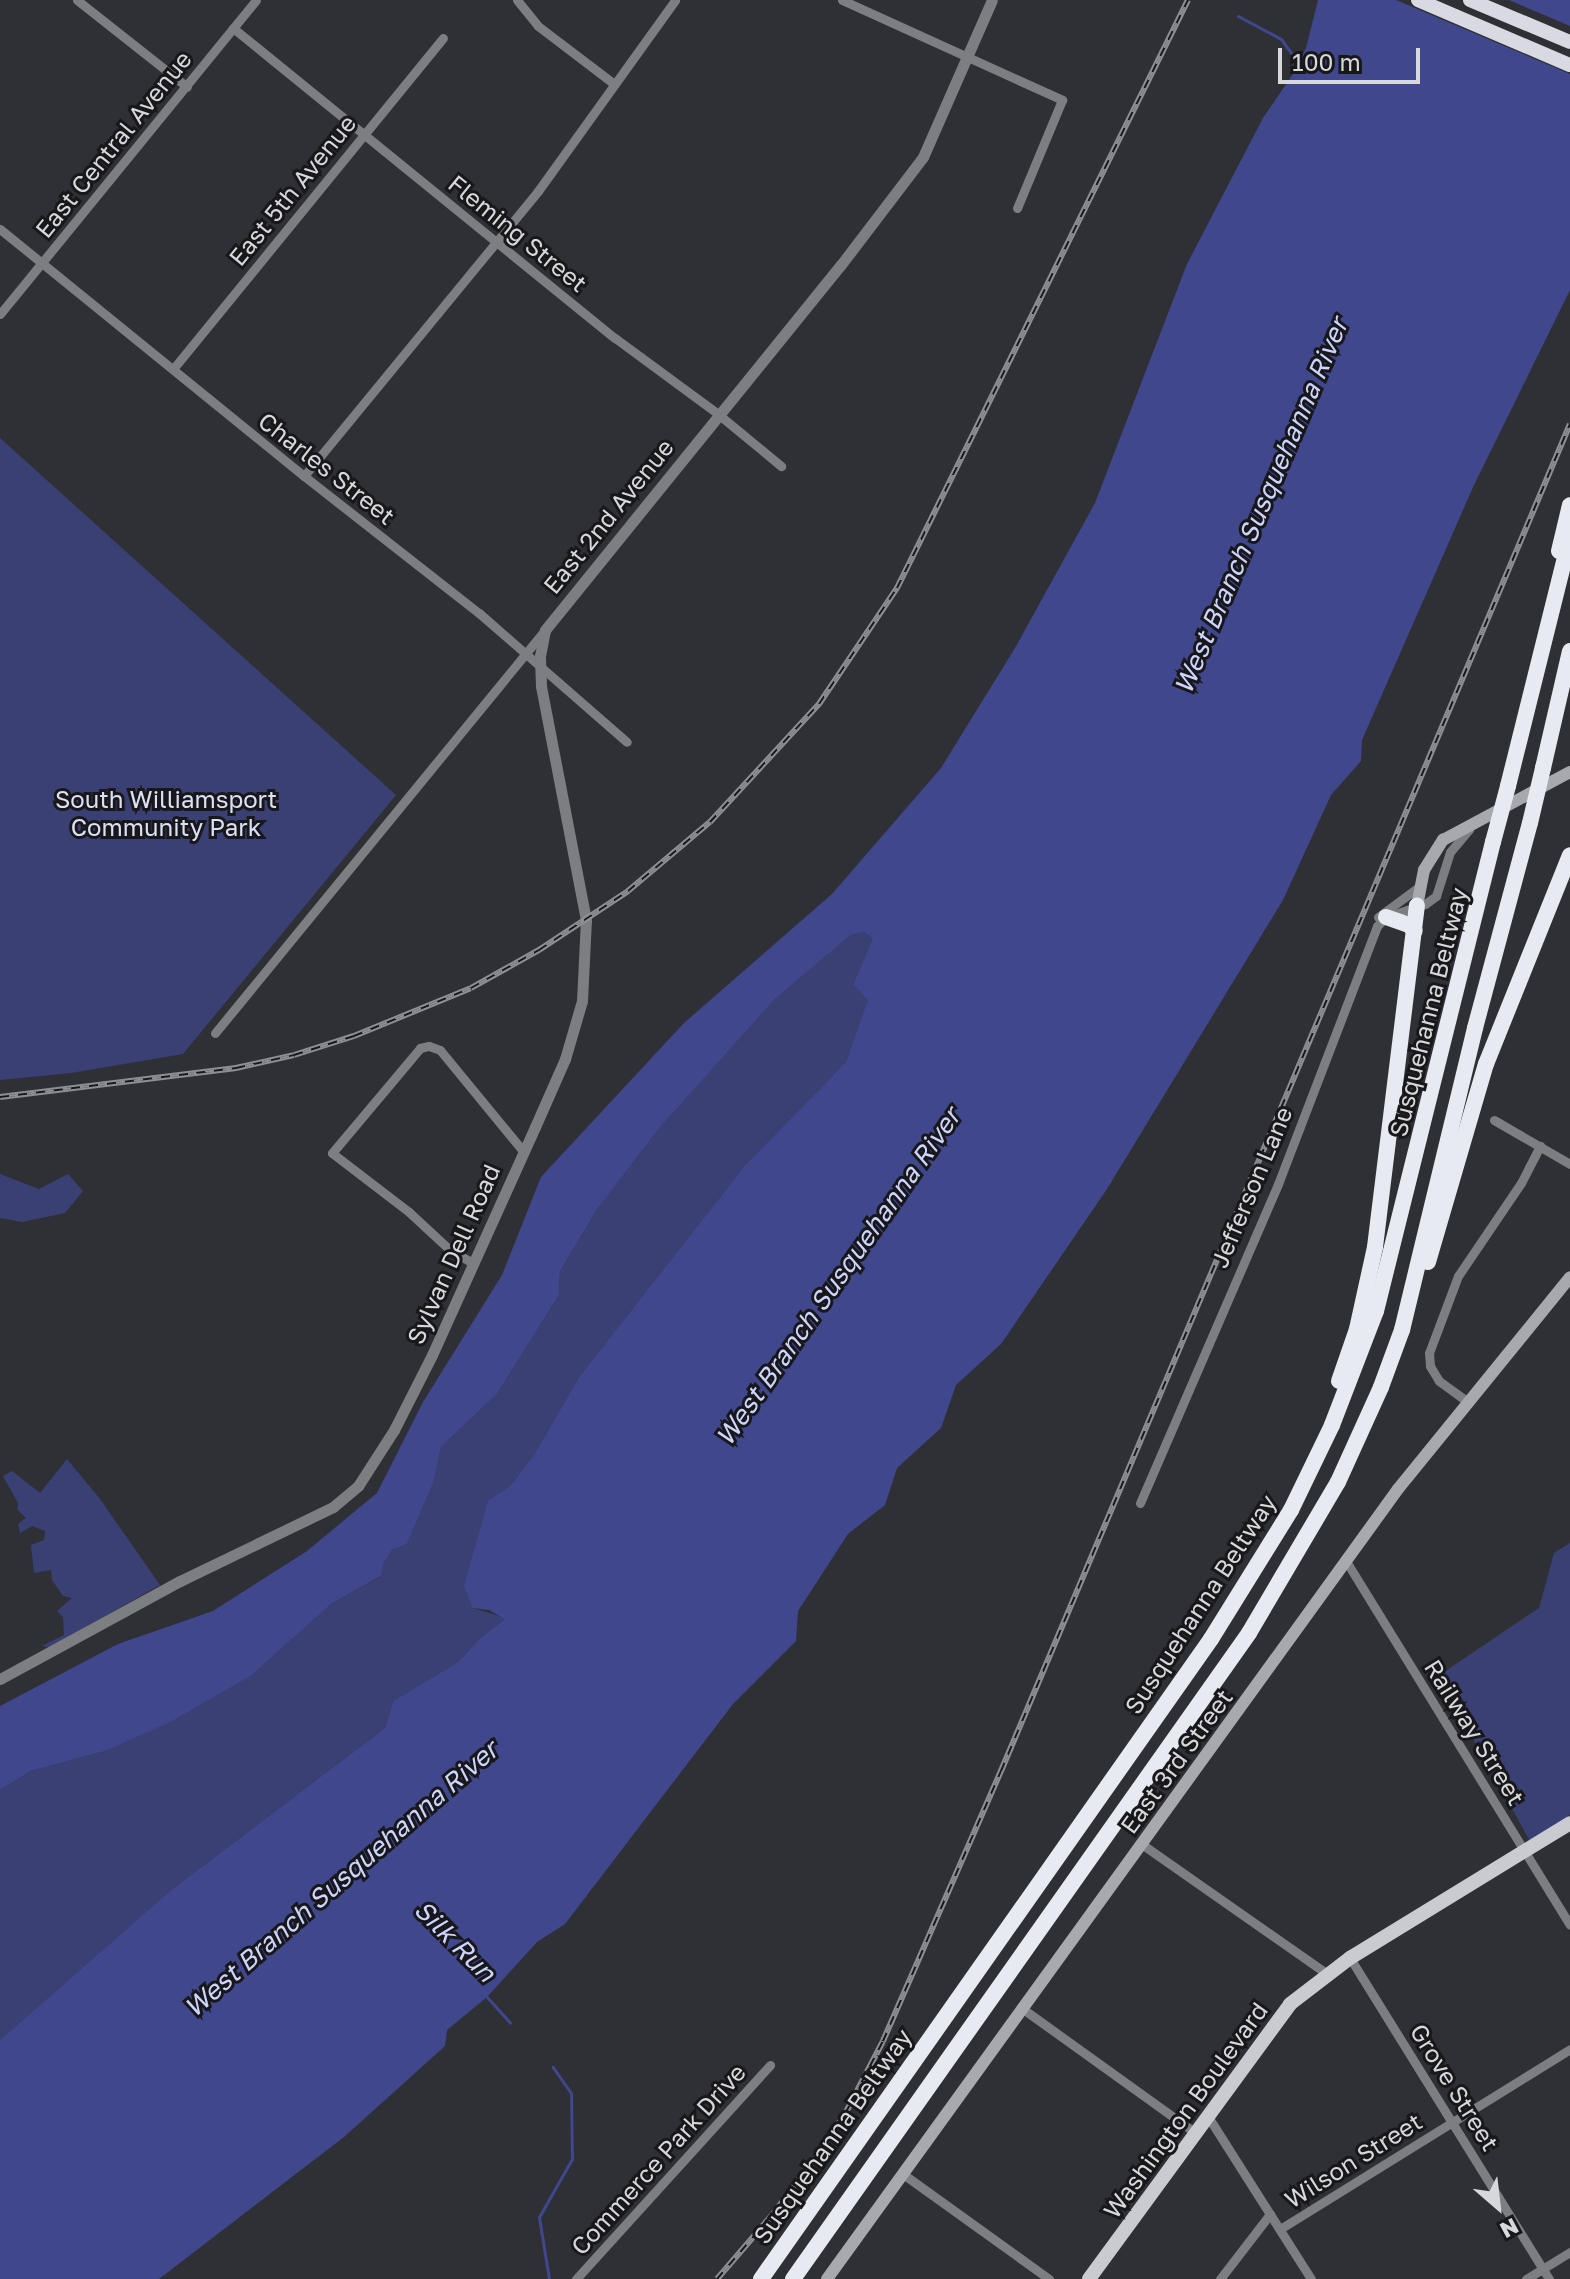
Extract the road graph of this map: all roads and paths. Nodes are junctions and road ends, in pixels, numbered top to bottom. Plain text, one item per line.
1 (77, 0) edge
2 (256, 0) edge
3 (517, 0) edge
4 (675, 0) edge
5 (842, 0) edge
6 (992, 0) edge
7 (1418, 0) edge
8 (1470, 0) edge
9 (233, 28) junction
10 (443, 38) dead end
11 (1570, 42) edge
12 (969, 57) junction
13 (1570, 65) edge
14 (614, 84) junction
15 (187, 87) junction
16 (364, 132) junction
17 (1017, 208) dead end
18 (0, 229) edge
19 (497, 243) junction
20 (42, 262) junction
21 (0, 314) edge
22 (173, 369) junction
23 (718, 414) junction
24 (781, 466) dead end
25 (304, 476) junction
26 (1570, 505) edge
27 (1570, 538) edge
28 (545, 630) junction
29 (1570, 651) edge
30 (526, 652) junction
31 (1540, 652) junction
32 (1570, 660) edge
33 (539, 667) junction
34 (1563, 680) junction
35 (627, 742) dead end
36 (1570, 772) edge
37 (1483, 818) junction
38 (1570, 855) edge
39 (1420, 886) junction
40 (1417, 906) junction
41 (1381, 922) junction
42 (1415, 931) junction
43 (215, 1033) dead end
44 (1494, 1120) dead end
45 (1540, 1146) junction
46 (523, 1151) junction
47 (1568, 1159) edge
48 (473, 1263) junction
49 (1570, 1277) edge
50 (1402, 1330) junction
51 (1468, 1402) junction
52 (1140, 1503) dead end
53 (1272, 1544) junction
54 (1346, 1561) junction
55 (0, 1679) edge
56 (1570, 1823) edge
57 (1143, 1845) junction
58 (1524, 1851) junction
59 (1570, 1925) edge
60 (1350, 1958) junction
61 (1327, 1974) junction
62 (1023, 2009) junction
63 (1570, 2049) edge
64 (770, 2065) dead end
65 (1207, 2115) junction
66 (1453, 2121) junction
67 (1194, 2132) junction
68 (903, 2174) junction
69 (1270, 2214) junction
70 (1280, 2229) junction
71 (1570, 2252) edge
72 (1544, 2268) junction
73 (576, 2279) edge
74 (761, 2279) edge
75 (793, 2279) edge
76 (827, 2279) edge
77 (1049, 2279) edge
78 (1089, 2279) edge
79 (1220, 2279) edge
80 (1311, 2279) edge
81 (1526, 2279) edge
82 (1549, 2279) edge

1 - 15 street
2 - 9 street, East Central Avenue
3 - 14 street
4 - 14 street
5 - 12 street
6 - 12 street, East 2nd Avenue
7 - 13 highway
8 - 11 highway
9 - 15 street, East Central Avenue
9 - 16 street, Fleming Street
10 - 16 street, East 5th Avenue
12 - 17 street
12 - 23 street, East 2nd Avenue
14 - 19 street
15 - 20 street, East Central Avenue
16 - 19 street, Fleming Street
16 - 22 street, East 5th Avenue
18 - 20 street, Charles Street
19 - 23 street, Fleming Street
19 - 25 street
20 - 21 street, East Central Avenue
20 - 22 street, Charles Street
22 - 25 street, Charles Street
23 - 24 street, Fleming Street
23 - 28 street, East 2nd Avenue
25 - 30 street, Charles Street
26 - 31 highway
27 - 31 highway, Susquehanna Beltway
28 - 30 street, East 2nd Avenue
28 - 33 street, Sylvan Dell Road
29 - 34 highway, Susquehanna Beltway
30 - 33 street, Charles Street
30 - 43 street, East 2nd Avenue
31 - 53 highway, Susquehanna Beltway, bridge
32 - 34 highway
33 - 35 street, Charles Street
33 - 46 street, Sylvan Dell Road
34 - 50 highway, Susquehanna Beltway, bridge
36 - 37 main road
37 - 39 main road
37 - 40 street
38 - 50 highway
39 - 40 main road
39 - 41 street, Jefferson Lane
40 - 41 street
40 - 42 highway
41 - 42 highway
41 - 52 street, Jefferson Lane
42 - 53 highway
44 - 45 street
45 - 47 street
45 - 51 street
46 - 48 street, Sylvan Dell Road
46 - 48 street
48 - 55 street, Sylvan Dell Road
49 - 51 main road, East 3rd Street
50 - 75 highway, Susquehanna Beltway
51 - 54 main road, East 3rd Street
53 - 74 highway, Susquehanna Beltway
54 - 57 main road, East 3rd Street
54 - 58 street, Railway Street
56 - 58 main road, Washington Boulevard
57 - 61 street
57 - 62 main road, East 3rd Street
58 - 59 street, Railway Street
58 - 60 main road, Washington Boulevard
60 - 61 main road, Washington Boulevard
60 - 66 street, Grove Street
61 - 65 main road, Washington Boulevard
62 - 67 street
62 - 68 main road, East 3rd Street
63 - 66 street, Wilson Street
64 - 73 street, Commerce Park Drive
65 - 67 main road, Washington Boulevard
65 - 69 street
66 - 70 street, Wilson Street
66 - 72 street, Grove Street
67 - 78 main road, Washington Boulevard
68 - 76 main road, East 3rd Street
68 - 77 street
69 - 70 street
69 - 79 street
70 - 80 street
71 - 72 street
72 - 81 street
72 - 82 street, Grove Street

